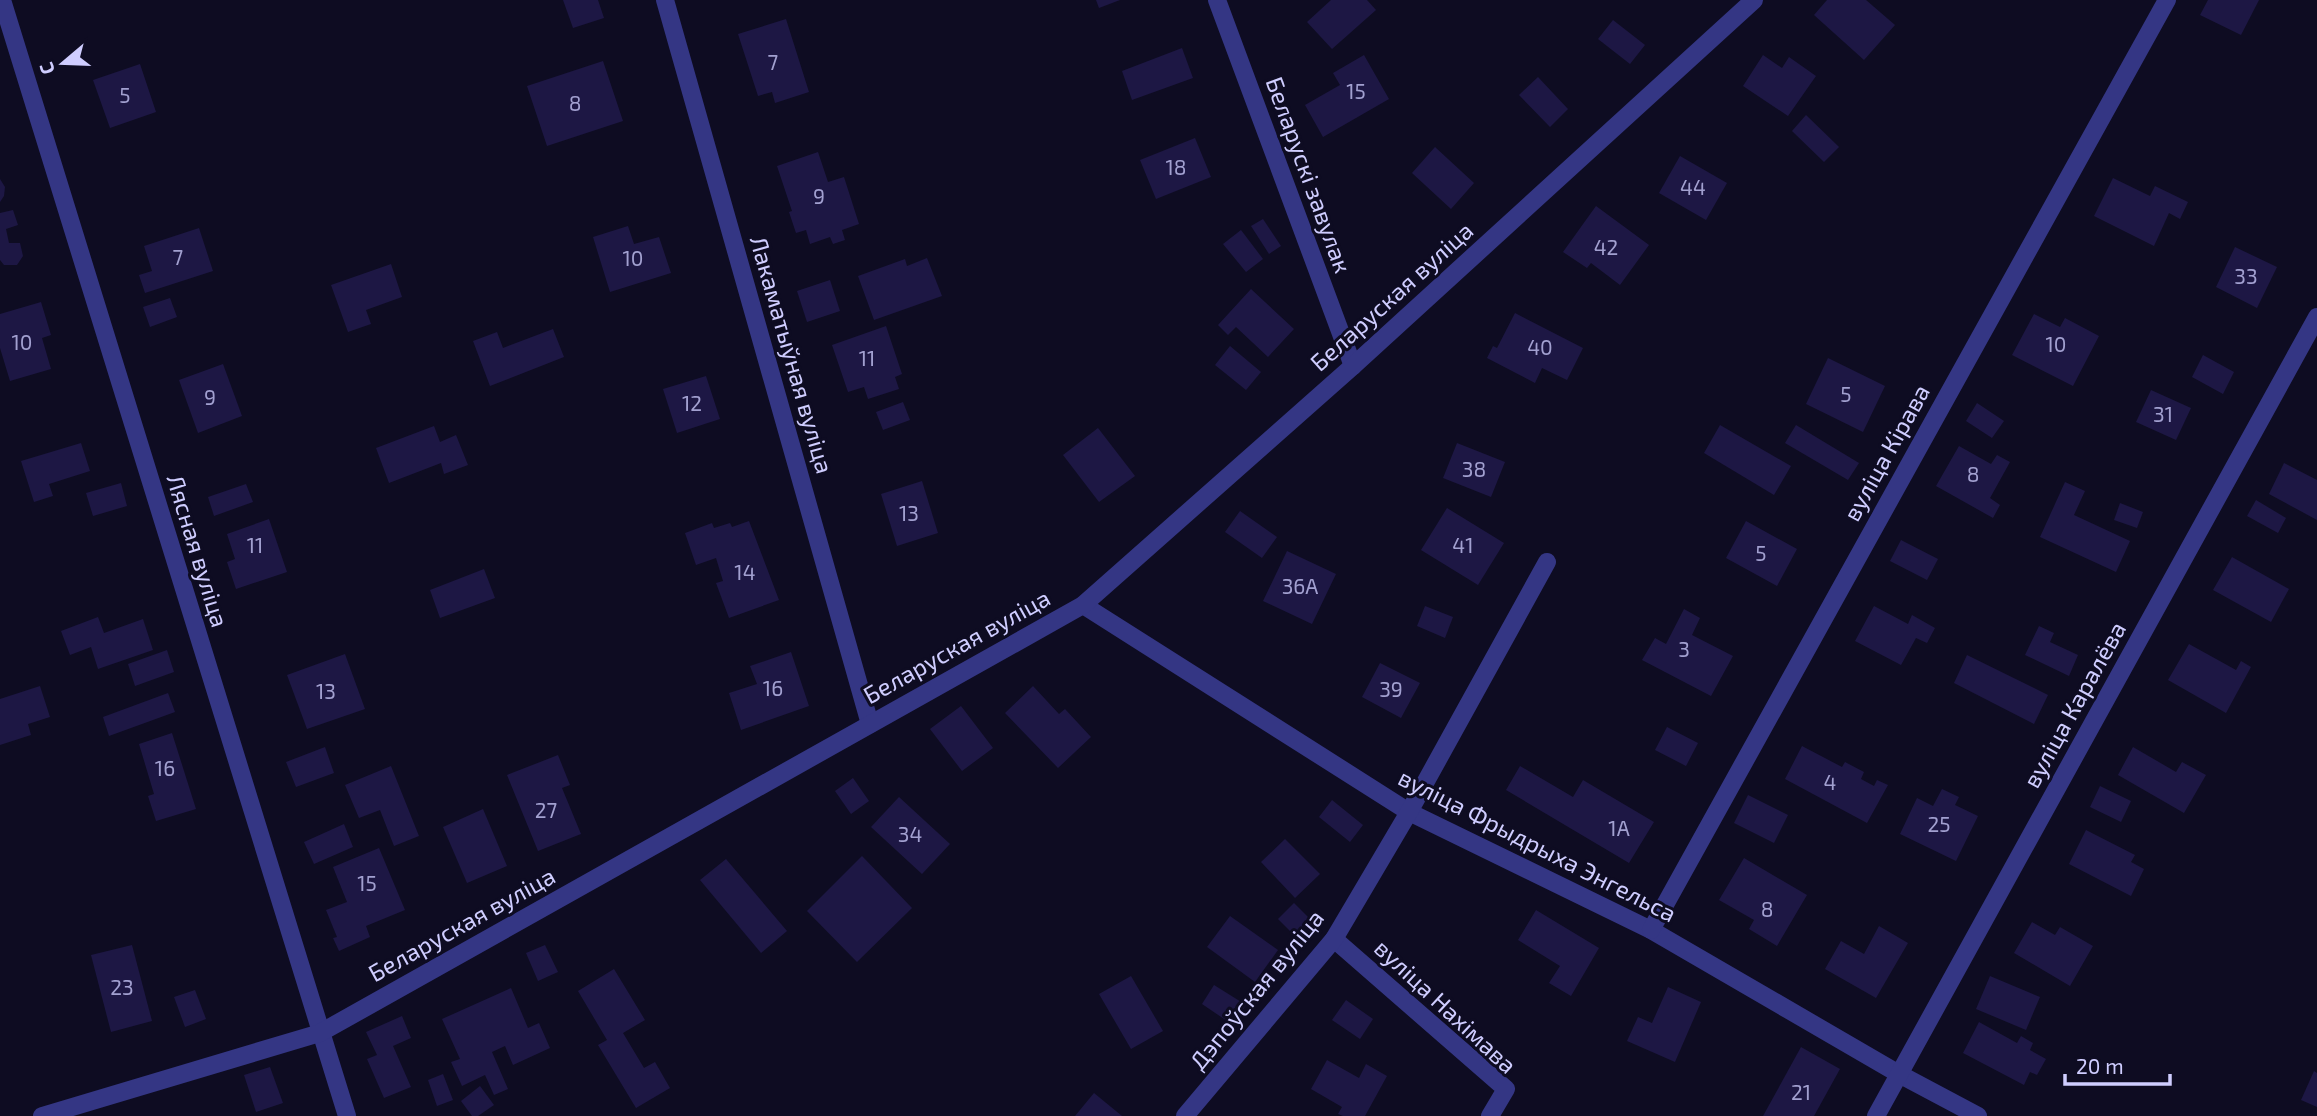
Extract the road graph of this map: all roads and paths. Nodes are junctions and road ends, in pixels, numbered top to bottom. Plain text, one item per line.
1 (2, 0) edge
2 (665, 0) edge
3 (1217, 0) edge
4 (1754, 0) edge
5 (2166, 0) edge
6 (2317, 317) edge
7 (1353, 366) junction
8 (1547, 562) dead end
9 (1083, 605) junction
10 (870, 724) junction
11 (1409, 811) junction
12 (1651, 930) junction
13 (1334, 939) junction
14 (320, 1033) junction
15 (1899, 1074) junction
16 (42, 1116) edge
17 (347, 1116) edge
18 (1185, 1116) edge
19 (1490, 1116) edge
20 (1876, 1116) edge
21 (1978, 1116) edge

1 - 14 street, Лясная вуліца
2 - 10 street, Лакаматыўная вуліца
3 - 7 street, Беларускі завулак
4 - 7 street, Беларуская вуліца
5 - 12 street, вуліца Кірава
6 - 15 street, вуліца Каралёва
7 - 9 street, Беларуская вуліца
8 - 11 street, Дэпоўская вуліца
9 - 10 street, Беларуская вуліца
9 - 11 street, вуліца Фрыдрыха Энгельса
10 - 14 street, Беларуская вуліца
11 - 12 street, вуліца Фрыдрыха Энгельса
11 - 13 street, Дэпоўская вуліца
12 - 15 street, вуліца Фрыдрыха Энгельса
13 - 18 street, Дэпоўская вуліца
13 - 19 street, вуліца Нахімава
14 - 16 street, Беларуская вуліца
14 - 17 street, Лясная вуліца
15 - 20 street, вуліца Каралёва
15 - 21 street, вуліца Фрыдрыха Энгельса

